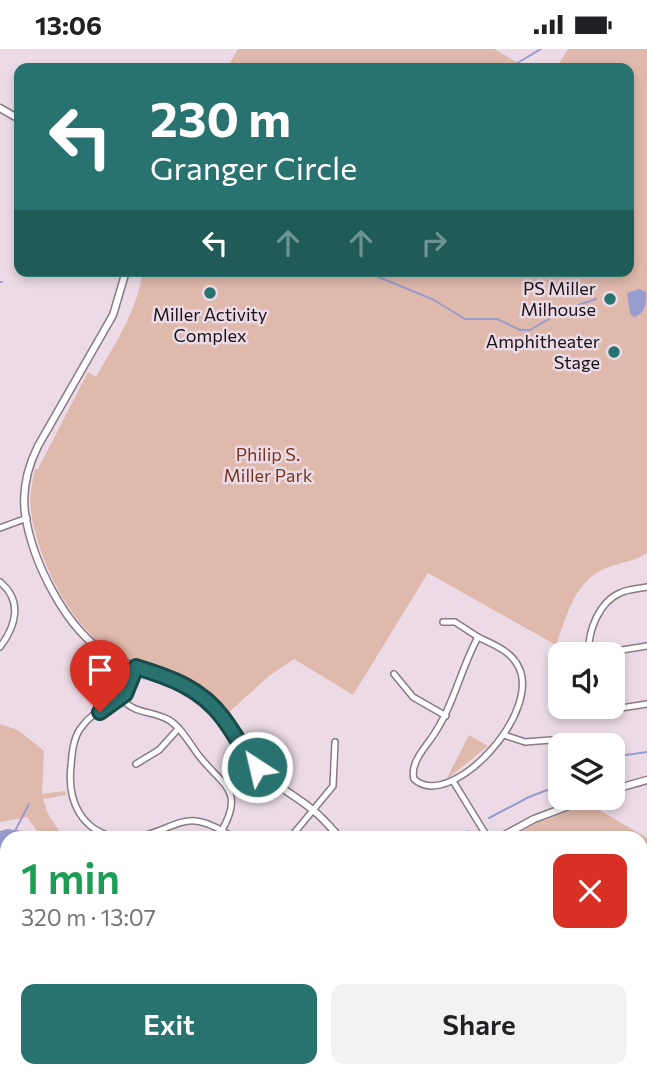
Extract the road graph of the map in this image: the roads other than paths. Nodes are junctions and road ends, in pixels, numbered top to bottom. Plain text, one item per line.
1 (124, 277) edge
2 (27, 518) junction
3 (0, 528) edge
4 (0, 582) edge
5 (647, 587) edge
6 (443, 622) dead end
7 (478, 636) junction
8 (592, 642) edge
9 (647, 646) edge
10 (0, 647) edge
11 (625, 649) edge
12 (136, 667) junction
13 (394, 674) dead end
14 (121, 698) junction
15 (647, 704) edge
16 (625, 707) edge
17 (446, 716) junction
18 (178, 729) junction
19 (504, 734) junction
20 (548, 740) edge
21 (335, 742) dead end
22 (136, 764) dead end
23 (647, 780) edge
24 (453, 781) junction
25 (625, 786) edge
26 (558, 810) edge
27 (315, 812) junction
28 (222, 830) joint
29 (97, 831) edge
30 (156, 831) edge
31 (297, 831) edge
32 (333, 831) edge
33 (484, 831) edge
34 (512, 831) edge

1 - 2 main road
2 - 3 street
2 - 12 main road
4 - 10 street
5 - 8 street
6 - 7 street
7 - 17 street
7 - 19 street
9 - 11 street
12 - 14 street
12 - 27 main road
13 - 17 street
14 - 18 street
14 - 29 street
15 - 16 street
17 - 24 street
18 - 22 street
18 - 28 street
19 - 20 street
19 - 24 street
21 - 27 street
23 - 25 main road
24 - 33 street
26 - 34 main road
27 - 31 street
27 - 32 main road
28 - 30 street

